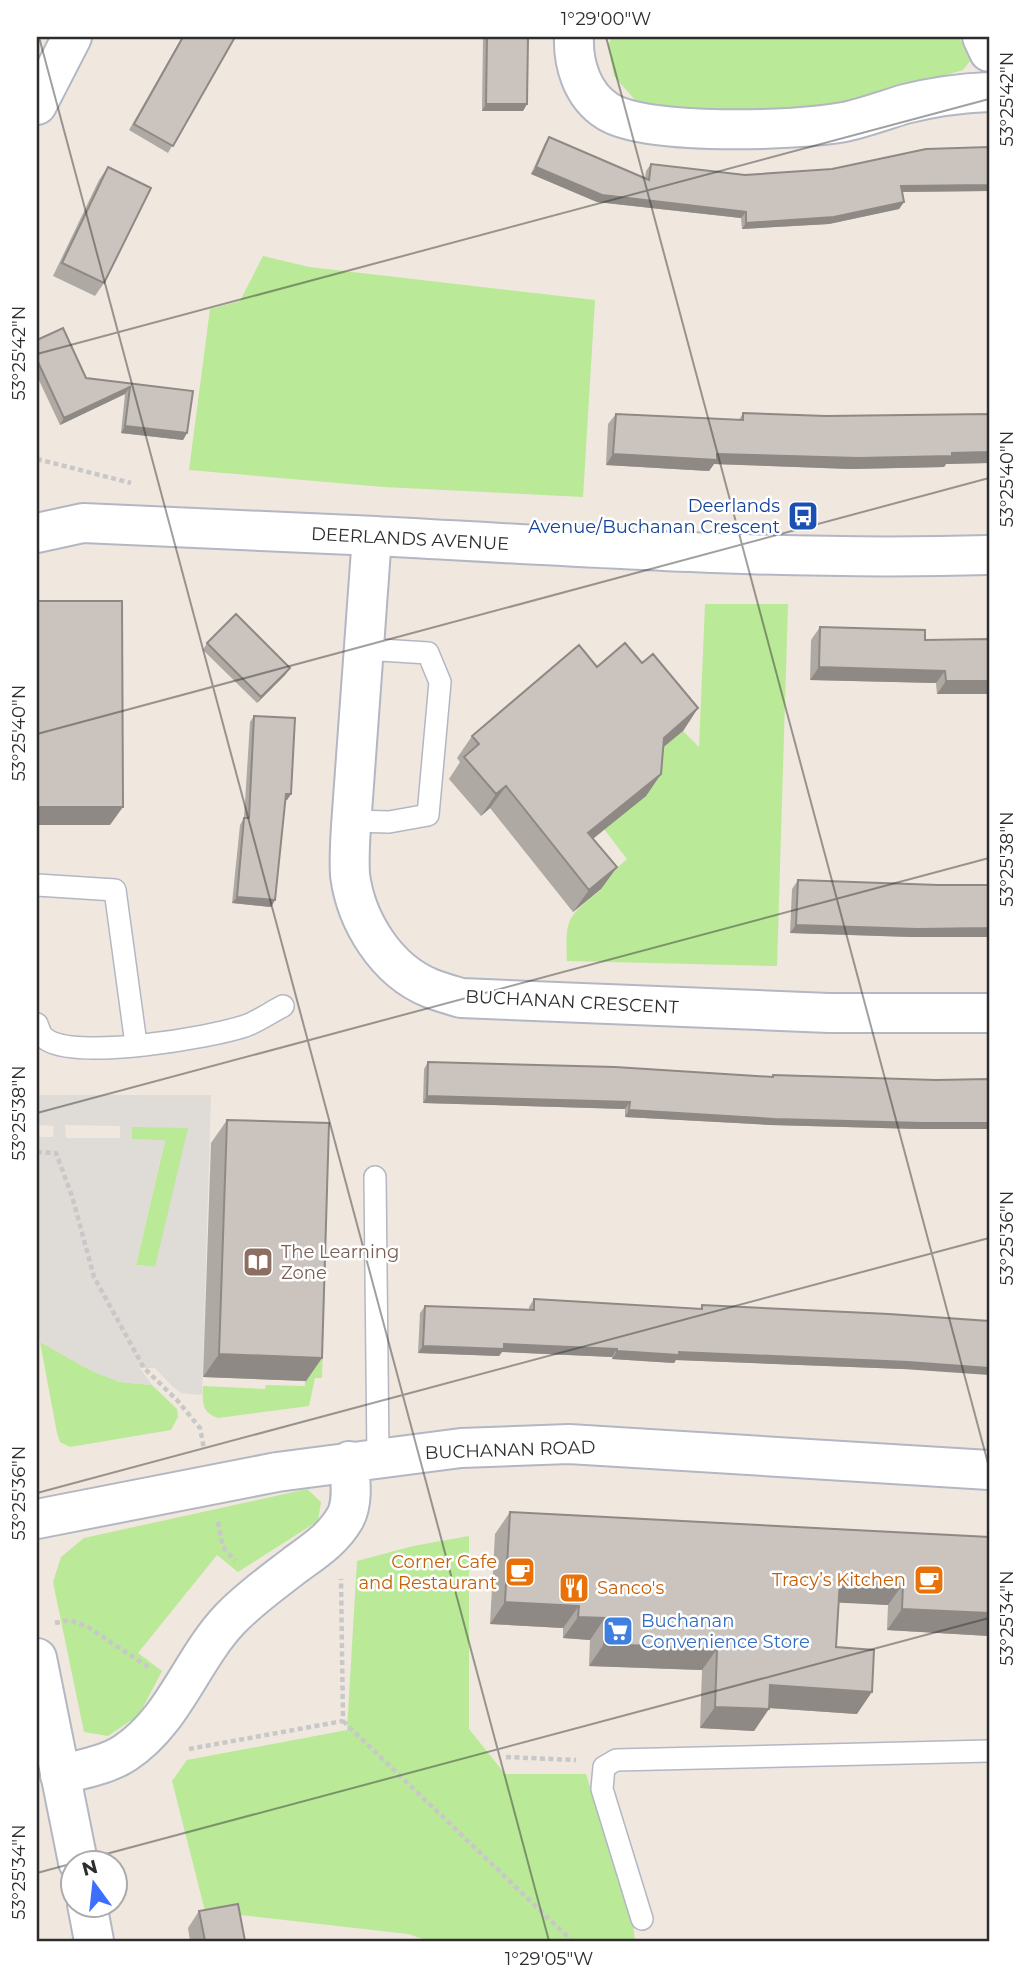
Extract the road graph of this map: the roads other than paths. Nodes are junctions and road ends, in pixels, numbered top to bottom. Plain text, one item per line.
1 (72, 37) edge
2 (574, 37) edge
3 (982, 37) edge
4 (989, 52) edge
5 (42, 84) edge
6 (989, 92) edge
7 (37, 505) edge
8 (83, 523) junction
9 (37, 533) edge
10 (372, 536) junction
11 (989, 555) edge
12 (364, 649) junction
13 (351, 821) junction
14 (37, 885) edge
15 (284, 1006) dead end
16 (989, 1013) edge
17 (37, 1024) edge
18 (136, 1044) junction
19 (375, 1177) dead end
20 (363, 1459) junction
21 (989, 1470) edge
22 (37, 1519) edge
23 (42, 1641) edge
24 (989, 1751) edge
25 (60, 1775) junction
26 (75, 1848) edge
27 (90, 1918) edge
28 (642, 1919) dead end
29 (94, 1941) edge

1 - 5 street
2 - 6 street
3 - 4 street
7 - 8 street, DEERLANDS AVENUE
8 - 9 street, DEERLANDS AVENUE
8 - 10 street, DEERLANDS AVENUE
10 - 11 street, DEERLANDS AVENUE
10 - 12 street, BUCHANAN CRESCENT
12 - 13 street, BUCHANAN CRESCENT
12 - 13 lane
13 - 16 street, BUCHANAN CRESCENT
14 - 18 lane
15 - 18 lane
17 - 18 lane
19 - 20 lane
20 - 21 street, BUCHANAN ROAD
20 - 22 street, BUCHANAN ROAD
20 - 25 street
23 - 25 street
24 - 28 lane
25 - 26 street
27 - 29 street

